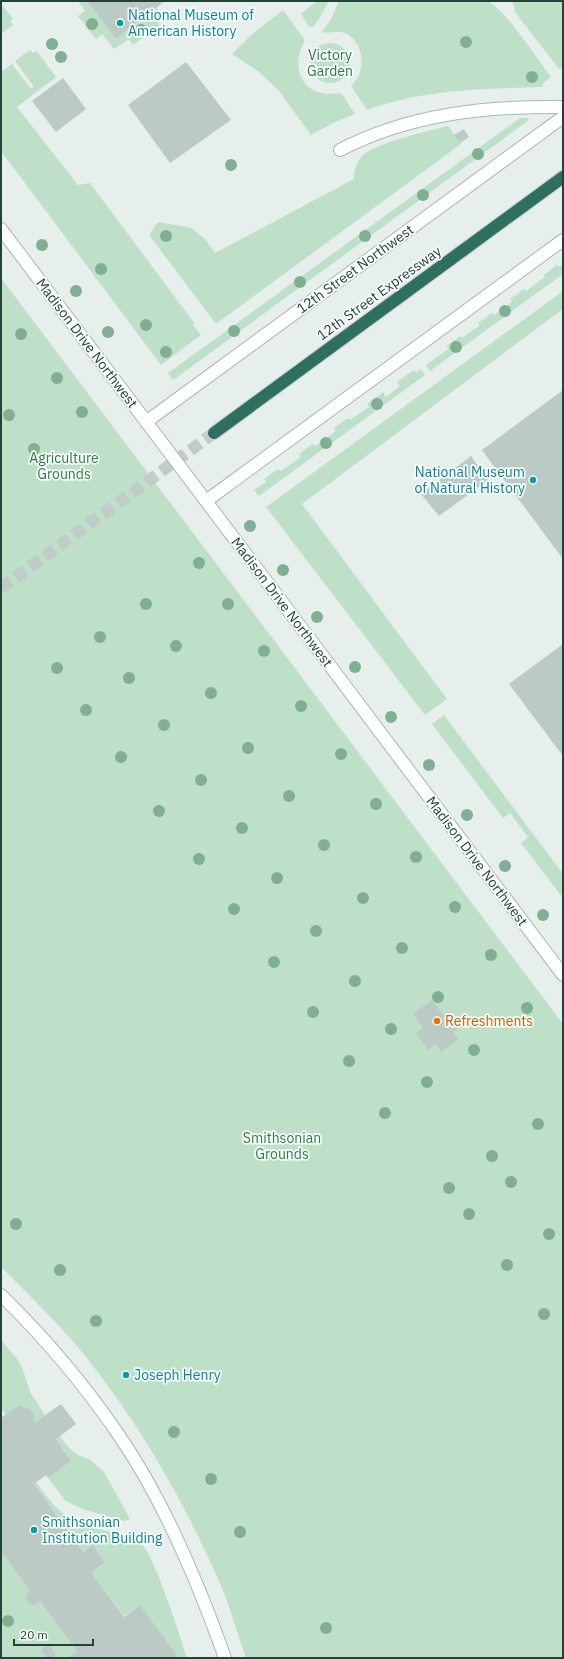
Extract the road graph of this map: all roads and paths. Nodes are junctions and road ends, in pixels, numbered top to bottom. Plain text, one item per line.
1 (563, 106) edge
2 (563, 117) edge
3 (340, 150) dead end
4 (563, 177) edge
5 (1, 229) edge
6 (563, 240) edge
7 (146, 422) junction
8 (214, 433) tunnel mouth
9 (206, 501) junction
10 (563, 975) edge
11 (1, 1295) edge
12 (225, 1658) edge

1 - 3 street
2 - 7 street, 12th Street Northwest
4 - 8 highway, 12th Street Expressway
5 - 7 street, Madison Drive Northwest
6 - 9 street
7 - 9 street, Madison Drive Northwest
9 - 10 street, Madison Drive Northwest
11 - 12 street

